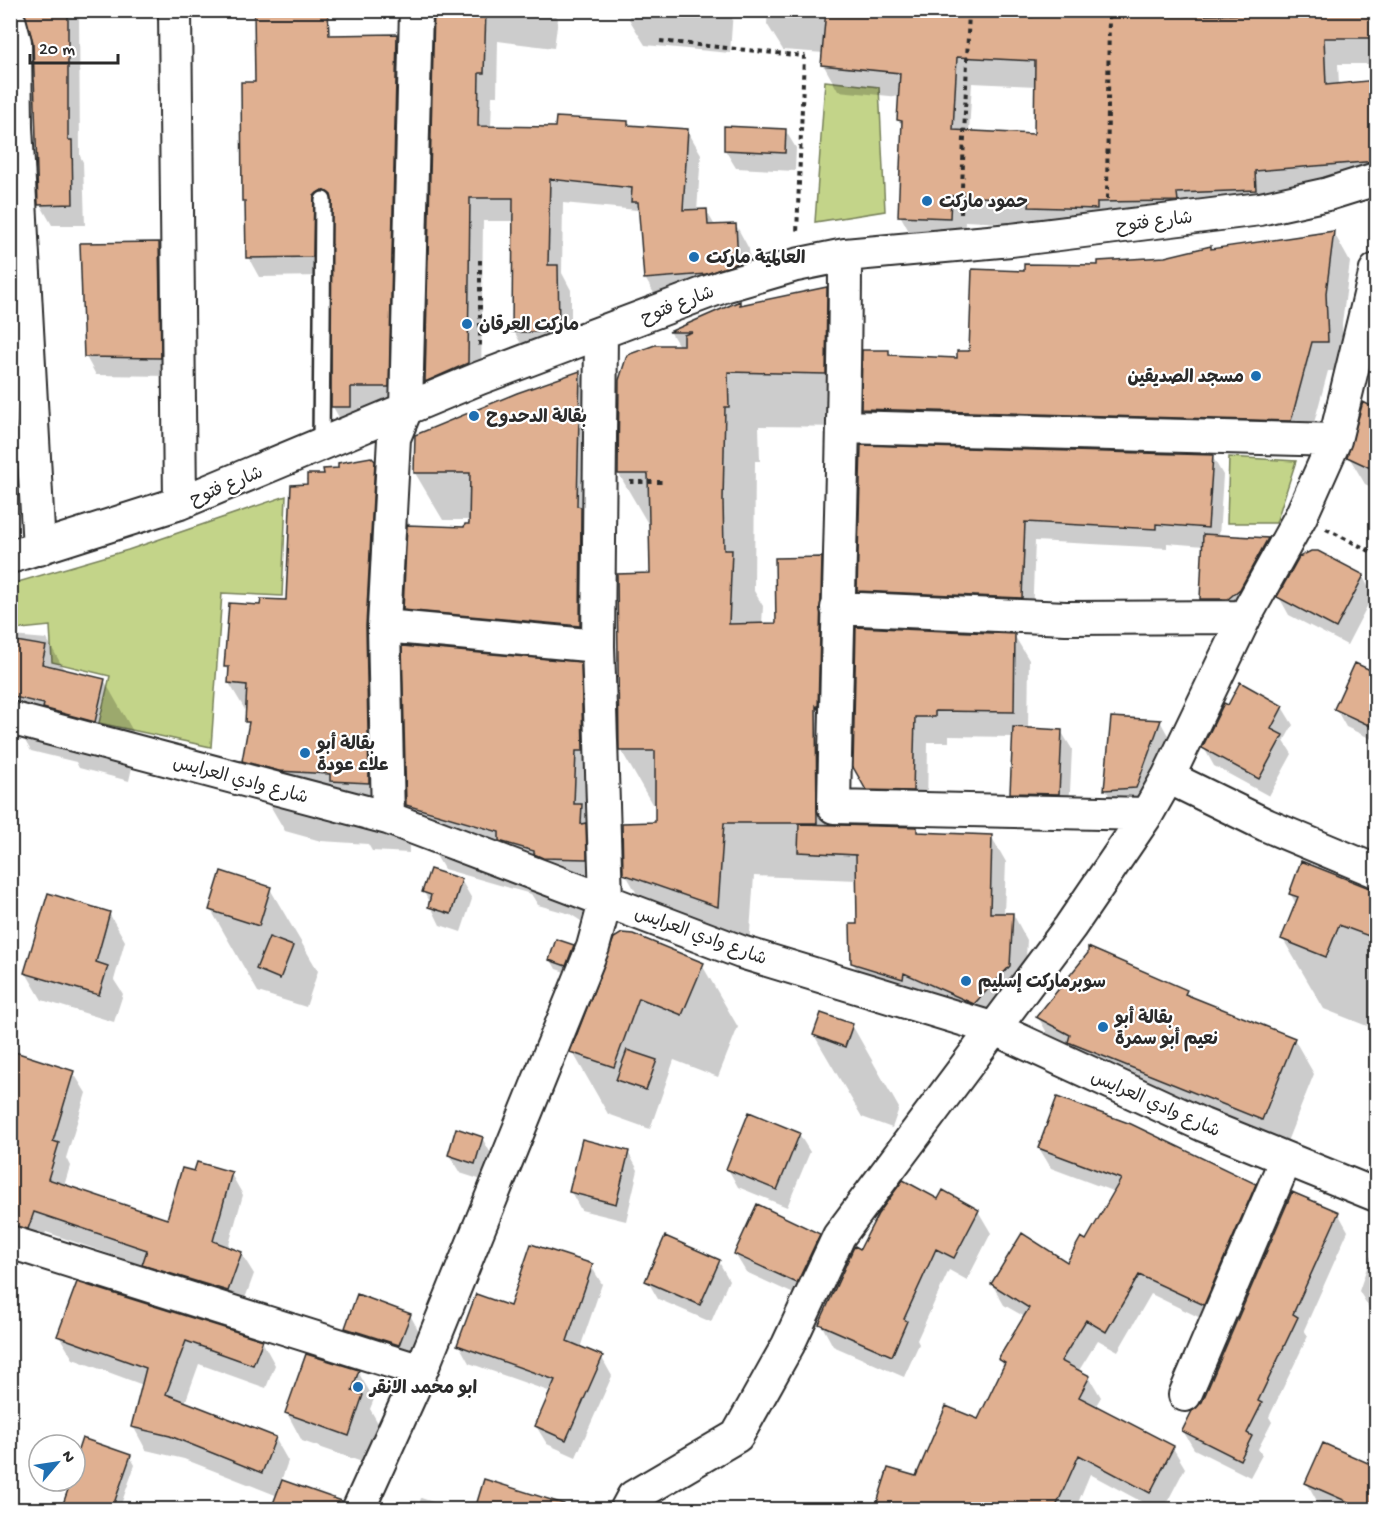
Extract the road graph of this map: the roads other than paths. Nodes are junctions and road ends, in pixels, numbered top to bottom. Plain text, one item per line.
1 (175, 10) edge
2 (416, 10) edge
3 (10, 23) edge
4 (1377, 179) edge
5 (323, 200) dead end
6 (845, 255) junction
7 (1377, 270) edge
8 (601, 333) junction
9 (406, 409) junction
10 (845, 427) junction
11 (1335, 441) junction
12 (321, 446) junction
13 (180, 503) junction
14 (25, 553) edge
15 (837, 608) junction
16 (1245, 617) junction
17 (384, 626) junction
18 (598, 646) junction
19 (10, 718) edge
20 (1168, 777) junction
21 (1147, 814) junction
22 (388, 818) junction
23 (1377, 871) edge
24 (606, 899) junction
25 (995, 1029) junction
26 (1286, 1159) junction
27 (1377, 1195) edge
28 (10, 1242) edge
29 (421, 1371) junction
30 (1185, 1395) dead end
31 (358, 1509) edge
32 (626, 1509) edge

1 - 13 street
2 - 9 street
3 - 14 street
4 - 6 street, شارع فتوح
5 - 12 lane
6 - 8 street, شارع فتوح
6 - 10 street
7 - 11 street
8 - 9 street, شارع فتوح
8 - 18 street
9 - 12 street, شارع فتوح
9 - 17 street
10 - 11 street
10 - 15 street
11 - 16 street
12 - 13 street, شارع فتوح
13 - 14 street, شارع فتوح
15 - 16 street
15 - 21 street
16 - 20 street
17 - 18 street
17 - 22 street
18 - 24 street
19 - 22 street, شارع وادي العرايس
20 - 21 street
20 - 23 street
21 - 25 street
22 - 24 street, شارع وادي العرايس
24 - 25 street, شارع وادي العرايس
24 - 29 street
25 - 26 street, شارع وادي العرايس
25 - 32 street
26 - 27 street, شارع وادي العرايس
26 - 30 street
28 - 29 street
29 - 31 street

